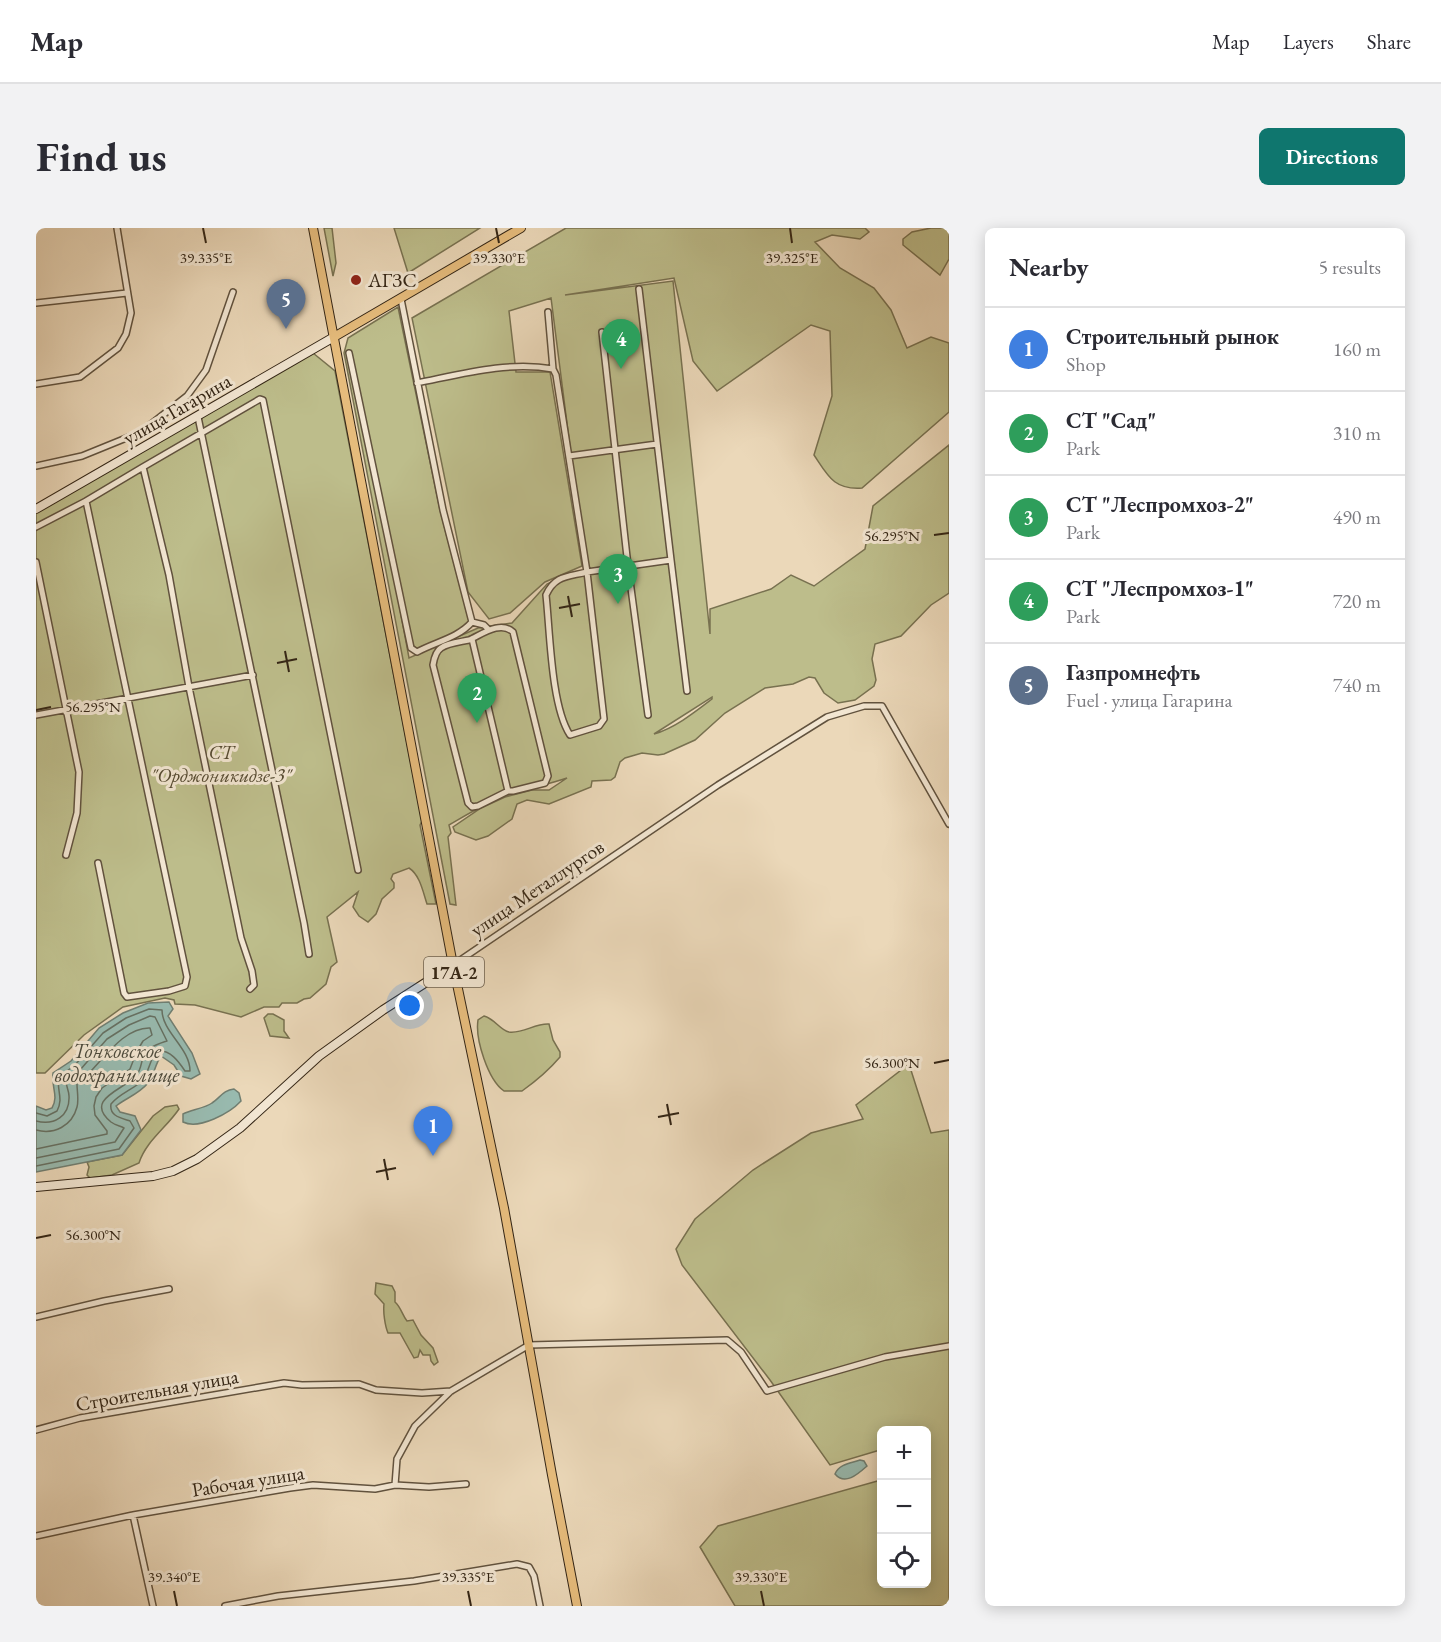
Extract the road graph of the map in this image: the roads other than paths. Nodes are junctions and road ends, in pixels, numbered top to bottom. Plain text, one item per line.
1 (117, 228) edge
2 (313, 228) edge
3 (521, 228) edge
4 (639, 289) dead end
5 (233, 292) dead end
6 (128, 293) junction
7 (400, 298) junction
8 (36, 303) edge
9 (548, 312) dead end
10 (602, 332) dead end
11 (334, 337) junction
12 (350, 353) dead end
13 (553, 369) junction
14 (417, 382) junction
15 (36, 384) edge
16 (198, 417) junction
17 (202, 432) junction
18 (657, 444) junction
19 (615, 450) junction
20 (569, 456) junction
21 (36, 466) edge
22 (143, 467) junction
23 (86, 501) junction
24 (36, 509) edge
25 (36, 527) edge
26 (670, 560) junction
27 (36, 562) edge
28 (628, 566) junction
29 (587, 572) junction
30 (472, 622) junction
31 (489, 630) junction
32 (472, 639) junction
33 (253, 675) junction
34 (189, 687) junction
35 (687, 691) dead end
36 (128, 698) junction
37 (67, 710) junction
38 (36, 715) edge
39 (648, 715) dead end
40 (508, 791) junction
41 (949, 824) edge
42 (66, 855) dead end
43 (98, 863) dead end
44 (358, 870) dead end
45 (309, 954) dead end
46 (453, 965) junction
47 (250, 989) dead end
48 (36, 1187) edge
49 (169, 1289) dead end
50 (36, 1317) edge
51 (528, 1345) junction
52 (949, 1346) edge
53 (452, 1391) junction
54 (36, 1430) edge
55 (466, 1484) dead end
56 (395, 1485) junction
57 (133, 1515) junction
58 (36, 1536) edge
59 (153, 1606) edge
60 (225, 1606) edge
61 (540, 1606) edge
62 (578, 1606) edge

1 - 6 street
2 - 11 main road, 17А-2
3 - 7 main road
4 - 18 street
5 - 21 street
6 - 8 street
6 - 15 street
7 - 11 main road
7 - 14 street
9 - 13 street
10 - 19 street
11 - 16 street, улица Гагарина
11 - 46 main road, 17А-2
12 - 30 street
13 - 14 street
13 - 20 street
14 - 30 street
16 - 17 street
16 - 24 street, улица Гагарина
17 - 22 street
17 - 33 street
17 - 44 street
18 - 19 street
18 - 26 street
19 - 20 street
19 - 28 street
20 - 29 street
22 - 23 street
22 - 34 street
23 - 25 street
23 - 36 street
26 - 28 street
26 - 35 street
27 - 37 street
28 - 29 street
28 - 39 street
29 - 29 street
30 - 31 street
31 - 32 street
31 - 40 street
32 - 40 street
32 - 40 street
33 - 34 street
33 - 45 street
34 - 36 street
34 - 47 street
36 - 37 street
36 - 43 street
37 - 38 street
37 - 42 street
41 - 46 street, улица Металлургов
46 - 48 street, улица Металлургов
46 - 51 main road, 17А-2
49 - 50 street
51 - 52 street
51 - 53 street
51 - 62 main road, 17А-2
53 - 54 street, Строительная улица
53 - 56 street
55 - 56 street, Рабочая улица
56 - 57 street, Рабочая улица
57 - 58 street, Рабочая улица
57 - 59 street
60 - 61 street

